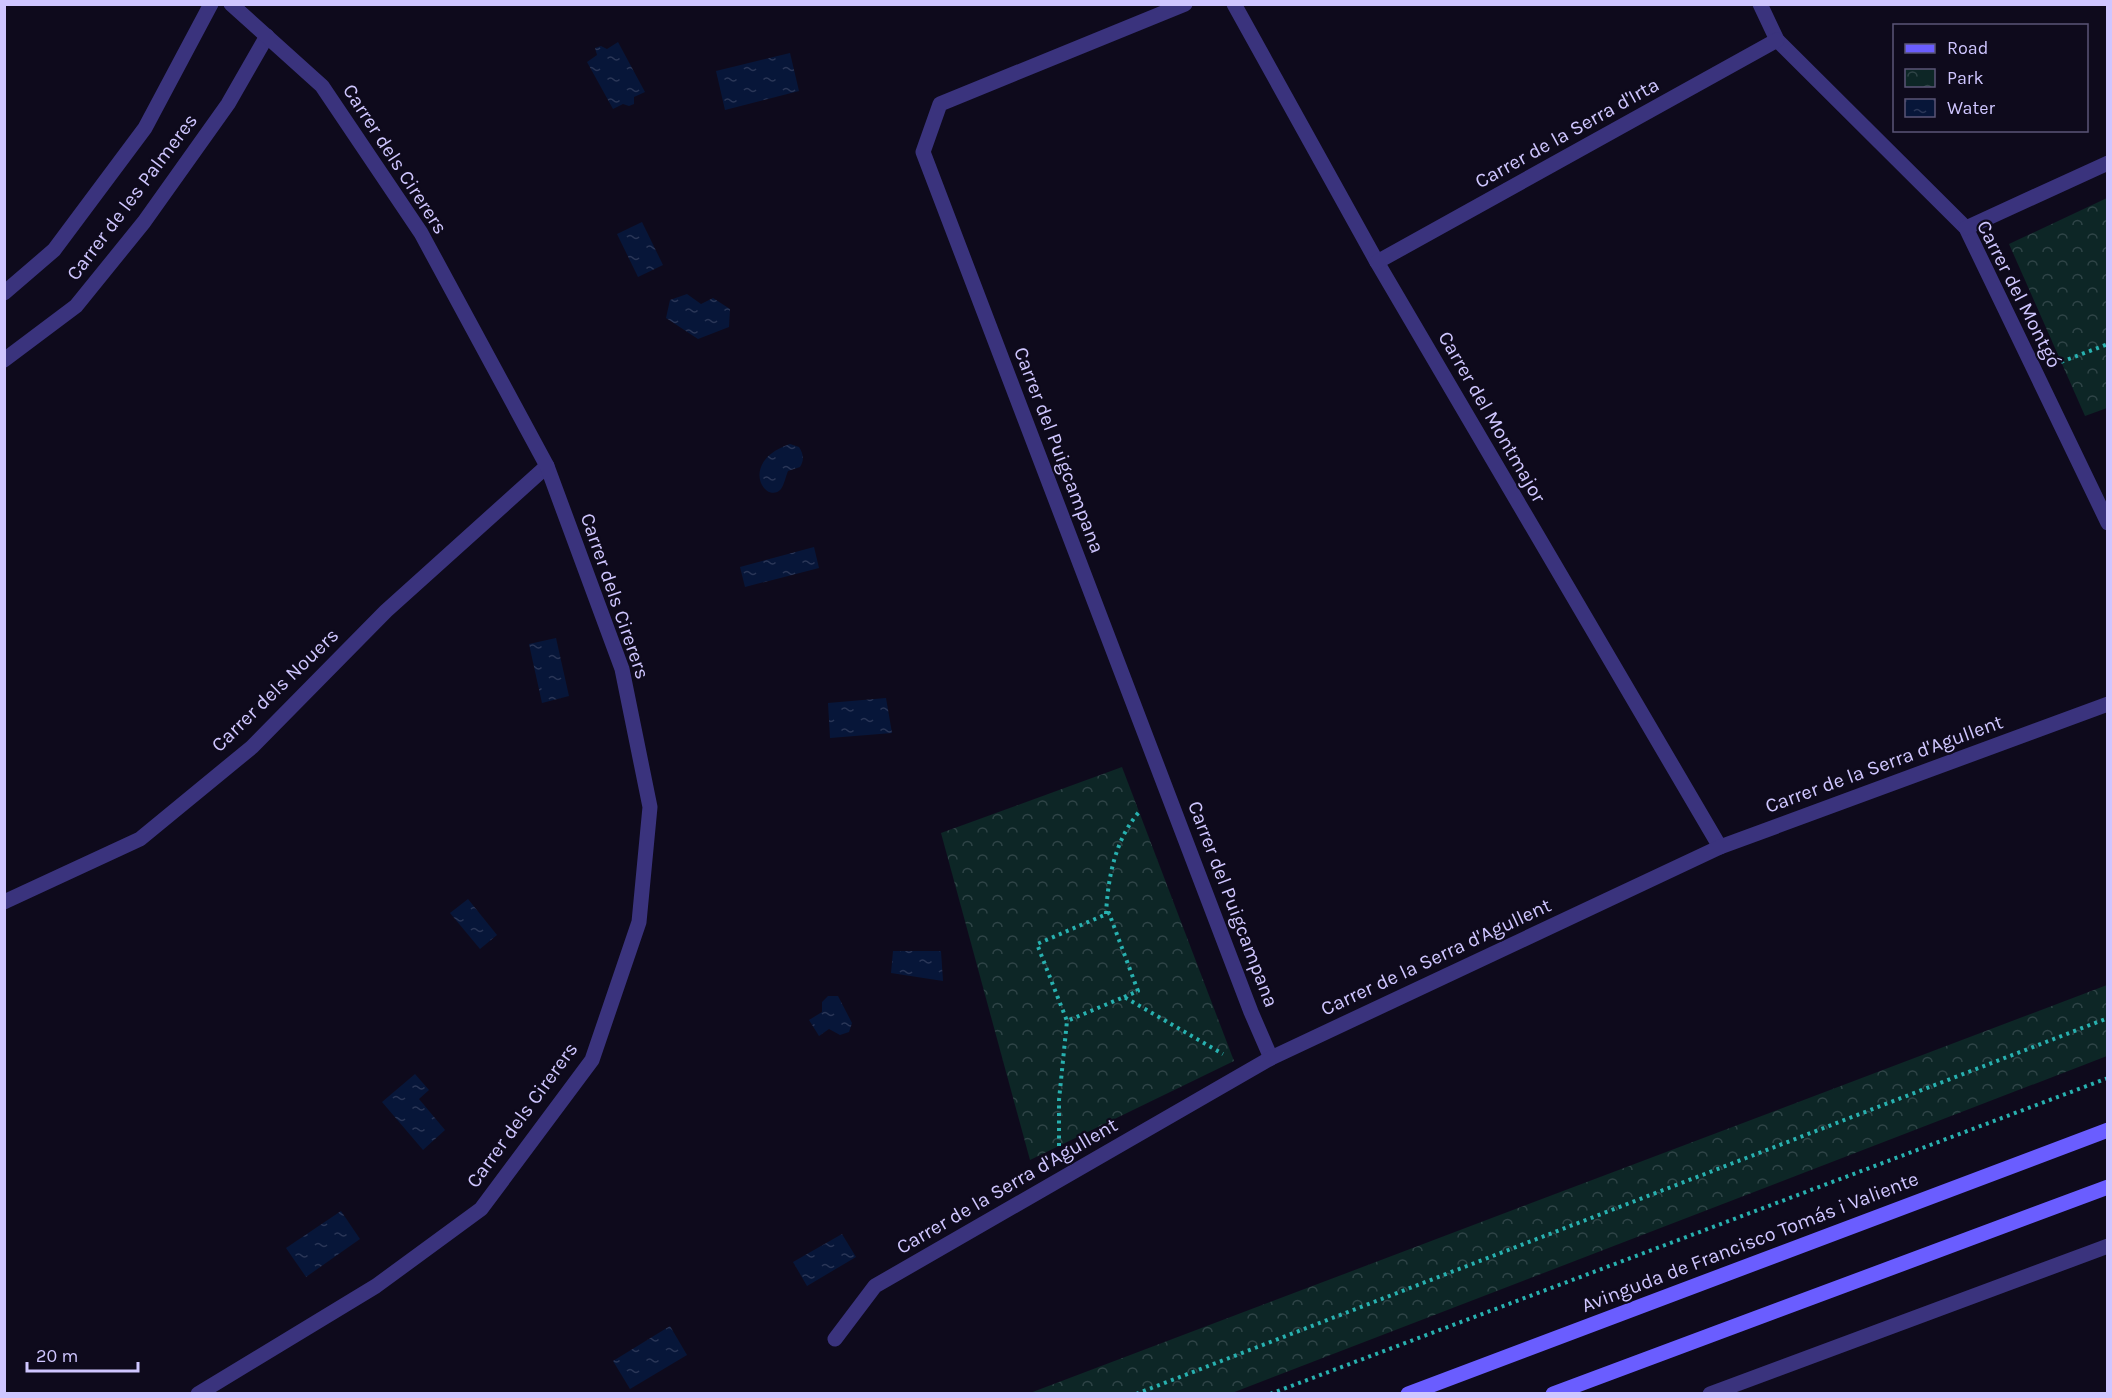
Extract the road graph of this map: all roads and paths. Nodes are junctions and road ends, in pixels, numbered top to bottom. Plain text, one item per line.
1 (211, 4) edge
2 (231, 4) edge
3 (1185, 4) edge
4 (1234, 4) edge
5 (1760, 4) edge
6 (267, 36) junction
7 (1777, 40) junction
8 (2108, 163) edge
9 (1966, 228) junction
10 (1377, 262) junction
11 (4, 293) edge
12 (2108, 344) edge
13 (4, 360) edge
14 (2061, 362) dead end
15 (547, 466) junction
16 (2108, 523) edge
17 (2108, 704) edge
18 (1139, 812) dead end
19 (1720, 846) junction
20 (4, 902) edge
21 (1106, 914) junction
22 (1124, 997) junction
23 (2108, 1018) edge
24 (1067, 1021) junction
25 (1224, 1055) dead end
26 (1271, 1058) junction
27 (2108, 1078) edge
28 (2108, 1130) edge
29 (1059, 1146) dead end
30 (2108, 1187) edge
31 (2108, 1246) edge
32 (835, 1339) dead end
33 (198, 1394) edge
34 (1136, 1394) edge
35 (1270, 1394) edge
36 (1408, 1394) edge
37 (1553, 1394) edge
38 (1710, 1394) edge

1 - 11 street, Carrer de les Palmeres
2 - 6 street, Carrer dels Cirerers
3 - 26 street, Carrer del Puigcampana
4 - 10 street, Carrer del Montmajor
5 - 7 street, Carrer del Montgó
6 - 13 street, Carrer de les Palmeres
6 - 15 street, Carrer dels Cirerers
7 - 9 street, Carrer del Montgó
7 - 10 street, Carrer de la Serra d'Irta
8 - 9 street
9 - 16 street, Carrer del Montgó
10 - 19 street, Carrer del Montmajor
12 - 14 path
15 - 20 street, Carrer dels Nouers
15 - 33 street, Carrer dels Cirerers
17 - 19 street, Carrer de la Serra d'Agullent
18 - 21 path
19 - 26 street, Carrer de la Serra d'Agullent
21 - 22 path
21 - 24 path
22 - 24 path
22 - 25 path
23 - 34 path
24 - 29 path
26 - 32 street, Carrer de la Serra d'Agullent
27 - 35 path
28 - 36 main road, Avinguda de Francisco Tomás i Valiente
30 - 37 main road
31 - 38 street

